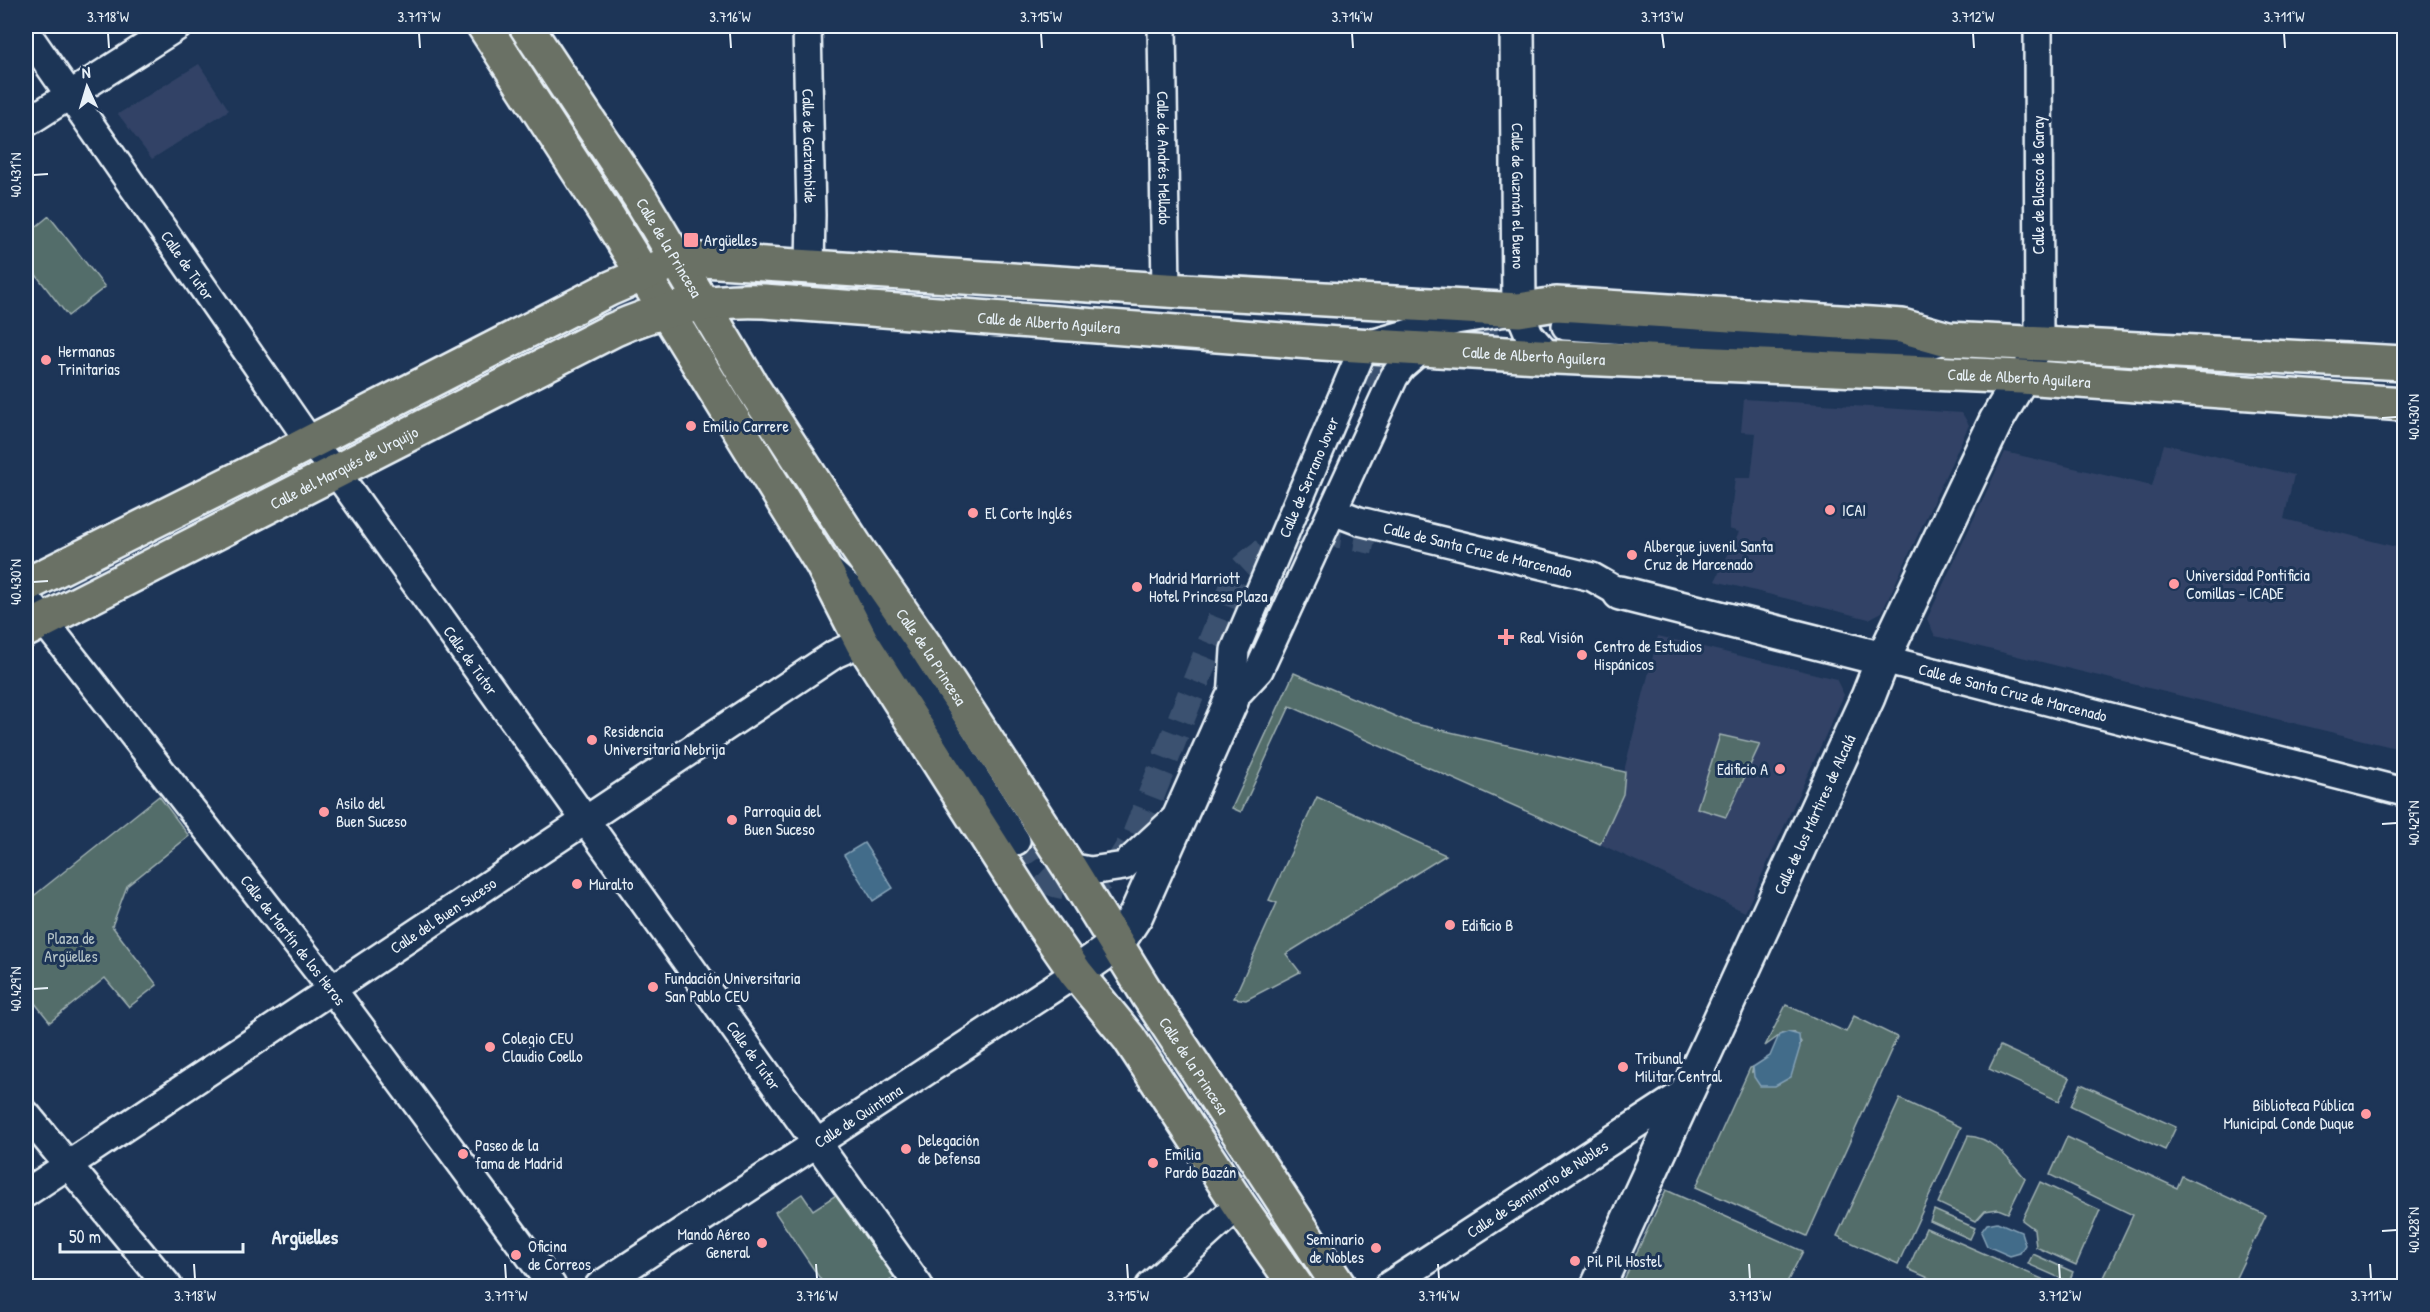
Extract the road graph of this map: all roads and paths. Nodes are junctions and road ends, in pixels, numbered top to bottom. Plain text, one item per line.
1 (178, 26) edge
2 (484, 26) edge
3 (526, 26) edge
4 (807, 26) edge
5 (1162, 26) edge
6 (1517, 26) edge
7 (2038, 26) edge
8 (26, 32) edge
9 (69, 95) junction
10 (26, 123) edge
11 (677, 260) junction
12 (810, 266) junction
13 (642, 274) junction
14 (1166, 290) junction
15 (702, 304) junction
16 (1519, 310) junction
17 (664, 311) junction
18 (1456, 320) junction
19 (1566, 326) tunnel mouth
20 (1948, 339) junction
21 (2039, 345) junction
22 (1364, 346) junction
23 (1421, 349) junction
24 (1548, 356) junction
25 (2404, 363) edge
26 (2022, 376) junction
27 (1367, 386) tunnel mouth
28 (2404, 404) edge
29 (310, 442) junction
30 (336, 472) junction
31 (1333, 511) junction
32 (1375, 541) tunnel mouth
33 (822, 564) junction
34 (26, 585) edge
35 (1620, 592) junction
36 (32, 616) edge
37 (862, 642) junction
38 (1882, 659) junction
39 (1232, 699) junction
40 (2404, 792) edge
41 (1179, 815) junction
42 (585, 821) junction
43 (1016, 841) tunnel mouth
44 (1069, 867) junction
45 (1117, 944) junction
46 (1076, 973) junction
47 (332, 989) junction
48 (1687, 1091) junction
49 (26, 1114) edge
50 (815, 1143) junction
51 (68, 1165) junction
52 (26, 1193) edge
53 (1239, 1205) junction
54 (168, 1287) edge
55 (552, 1287) edge
56 (599, 1287) edge
57 (919, 1287) edge
58 (1150, 1287) edge
59 (1296, 1287) edge
60 (1339, 1287) edge
61 (1388, 1287) edge
62 (1598, 1287) edge

1 - 9 street
2 - 13 main road, Calle de la Princesa
3 - 11 main road, Calle de la Princesa
4 - 12 street, Calle de Gaztambide
5 - 14 street, Calle de Andrés Mellado
6 - 16 street, Calle de Guzmán el Bueno
7 - 21 street, Calle de Blasco de Garay
8 - 9 street, Calle de Tutor
9 - 10 street
9 - 29 street, Calle de Tutor
11 - 12 main road, Calle de Alberto Aguilera
11 - 13 main road, Calle de Alberto Aguilera
11 - 15 main road, Calle de la Princesa
12 - 14 main road, Calle de Alberto Aguilera
13 - 17 main road, Calle de la Princesa
13 - 29 main road
14 - 16 main road, Calle de Alberto Aguilera
15 - 17 main road, Calle de Alberto Aguilera
15 - 22 main road, Calle de Alberto Aguilera
15 - 44 main road, Calle de la Princesa
16 - 18 street
16 - 20 main road, Calle de Alberto Aguilera
16 - 24 street, Calle de Guzmán el Bueno
17 - 30 main road, Calle del Marqués de Urquijo
17 - 33 main road, Calle de la Princesa
18 - 22 street
18 - 23 street, Calle de Serrano Jover
19 - 20 street, Calle de Alberto Aguilera
20 - 21 main road, Calle de Alberto Aguilera
21 - 25 main road, Calle de Alberto Aguilera
21 - 26 street, Calle de los Mártires de Alcalá
22 - 23 main road, Calle de Alberto Aguilera
22 - 39 street, Calle de Serrano Jover
23 - 24 main road, Calle de Alberto Aguilera
23 - 31 street, Calle de Serrano Jover
24 - 26 main road, Calle de Alberto Aguilera
26 - 28 main road, Calle de Alberto Aguilera
26 - 38 street, Calle de los Mártires de Alcalá
27 - 39 street, Calle de Serrano Jover
29 - 30 street, Calle de Tutor
29 - 34 main road
30 - 36 main road, Calle del Marqués de Urquijo
30 - 42 street, Calle de Tutor
31 - 35 street, Calle de Santa Cruz de Marcenado
31 - 39 street, Calle de Serrano Jover
32 - 35 street, Calle de Santa Cruz de Marcenado
33 - 37 main road, Calle de la Princesa
33 - 43 street, Calle de la Princesa
35 - 38 street, Calle de Santa Cruz de Marcenado
36 - 47 street, Calle de Martín de los Heros
37 - 42 street, Calle del Buen Suceso
37 - 46 main road, Calle de la Princesa
38 - 40 street, Calle de Santa Cruz de Marcenado
38 - 48 street, Calle de los Mártires de Alcalá
39 - 41 street, Calle de Serrano Jover
41 - 44 street, Calle de Serrano Jover
41 - 45 street, Calle de Serrano Jover
42 - 47 street, Calle del Buen Suceso
42 - 50 street, Calle de Tutor
44 - 45 main road, Calle de la Princesa
45 - 46 street, Calle de Quintana
45 - 60 main road, Calle de la Princesa
46 - 50 street, Calle de Quintana
46 - 53 main road, Calle de la Princesa
47 - 51 street, Calle del Buen Suceso
47 - 55 street, Calle de Martín de los Heros
48 - 61 street, Calle de Seminario de Nobles
48 - 62 street, Calle de los Mártires de Alcalá
49 - 51 street
50 - 56 street, Calle de Quintana
50 - 57 street, Calle de Tutor
51 - 52 street, Calle del Buen Suceso
51 - 54 street
53 - 58 street
53 - 59 main road, Calle de la Princesa

